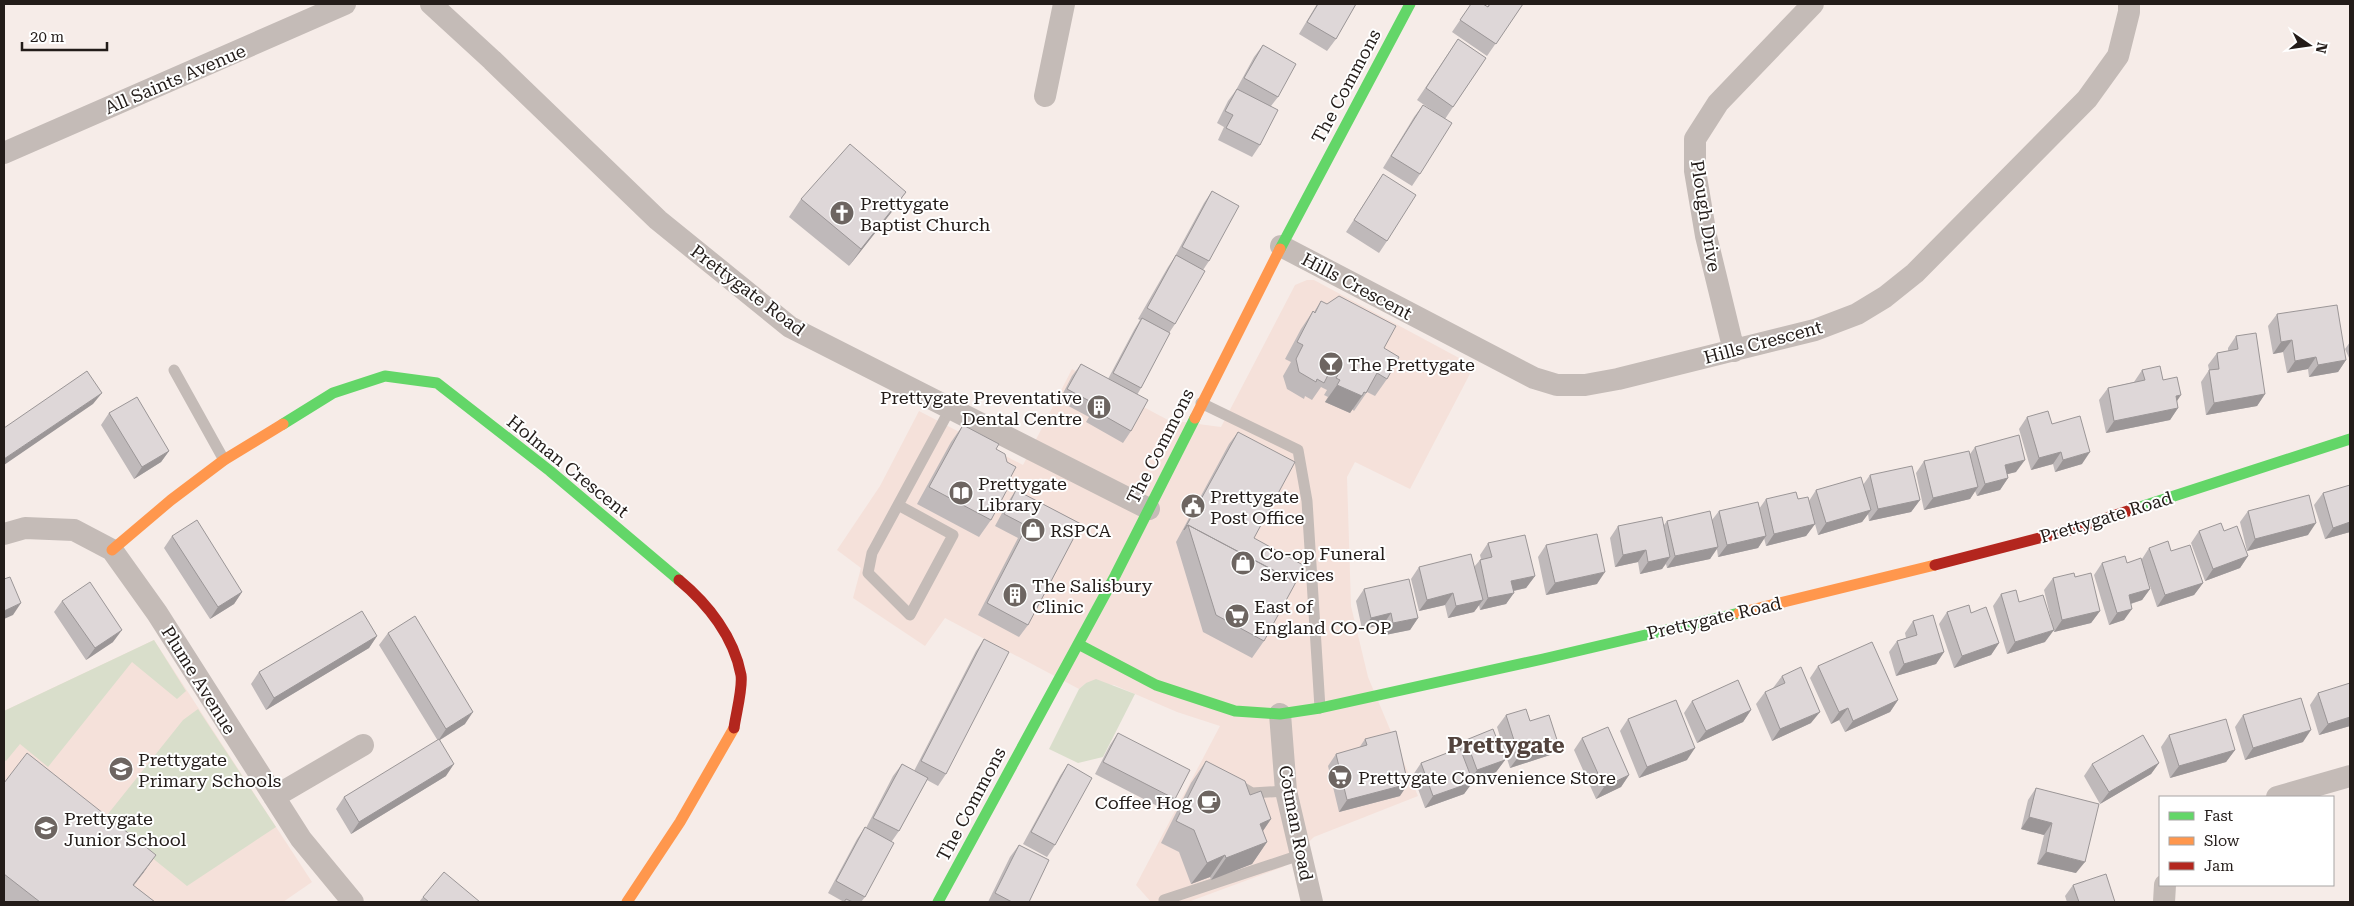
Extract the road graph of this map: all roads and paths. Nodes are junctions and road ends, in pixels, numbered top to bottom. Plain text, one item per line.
1 (346, 4) edge
2 (431, 4) edge
3 (1064, 4) edge
4 (1410, 4) edge
5 (1813, 4) edge
6 (2129, 4) edge
7 (1045, 96) dead end
8 (4, 153) edge
9 (1281, 246) junction
10 (1734, 351) junction
11 (174, 370) dead end
12 (1201, 404) junction
13 (950, 409) junction
14 (2350, 439) edge
15 (224, 460) junction
16 (898, 506) junction
17 (1149, 509) junction
18 (4, 534) edge
19 (112, 550) junction
20 (1078, 644) junction
21 (1320, 708) junction
22 (1280, 714) junction
23 (362, 745) dead end
24 (2350, 776) edge
25 (1234, 782) edge
26 (1286, 791) junction
27 (2280, 796) edge
28 (274, 798) junction
29 (1300, 854) junction
30 (2165, 886) edge
31 (1164, 900) dead end
32 (353, 902) edge
33 (627, 902) edge
34 (938, 902) edge
35 (1312, 902) edge
36 (2164, 902) edge

1 - 8 street, All Saints Avenue
2 - 13 street, Prettygate Road
3 - 7 street
4 - 9 street, The Commons
5 - 10 street, Plough Drive
6 - 10 street, Hills Crescent
9 - 10 street, Hills Crescent
9 - 12 street, The Commons
11 - 15 lane
12 - 17 street, The Commons
12 - 21 lane
13 - 16 lane
13 - 17 street, Prettygate Road
14 - 21 street, Prettygate Road
15 - 19 street, Holman Crescent
15 - 33 street, Holman Crescent
16 - 16 lane
17 - 20 street, The Commons
18 - 19 street, Plume Avenue
19 - 28 street, Plume Avenue
20 - 22 street, Prettygate Road
20 - 34 street, The Commons
21 - 22 street, Prettygate Road
22 - 26 street, Cotman Road
23 - 28 street
24 - 27 street
25 - 26 lane
26 - 29 street, Cotman Road
28 - 32 street, Plume Avenue
29 - 31 lane
29 - 35 street, Cotman Road
30 - 36 street

